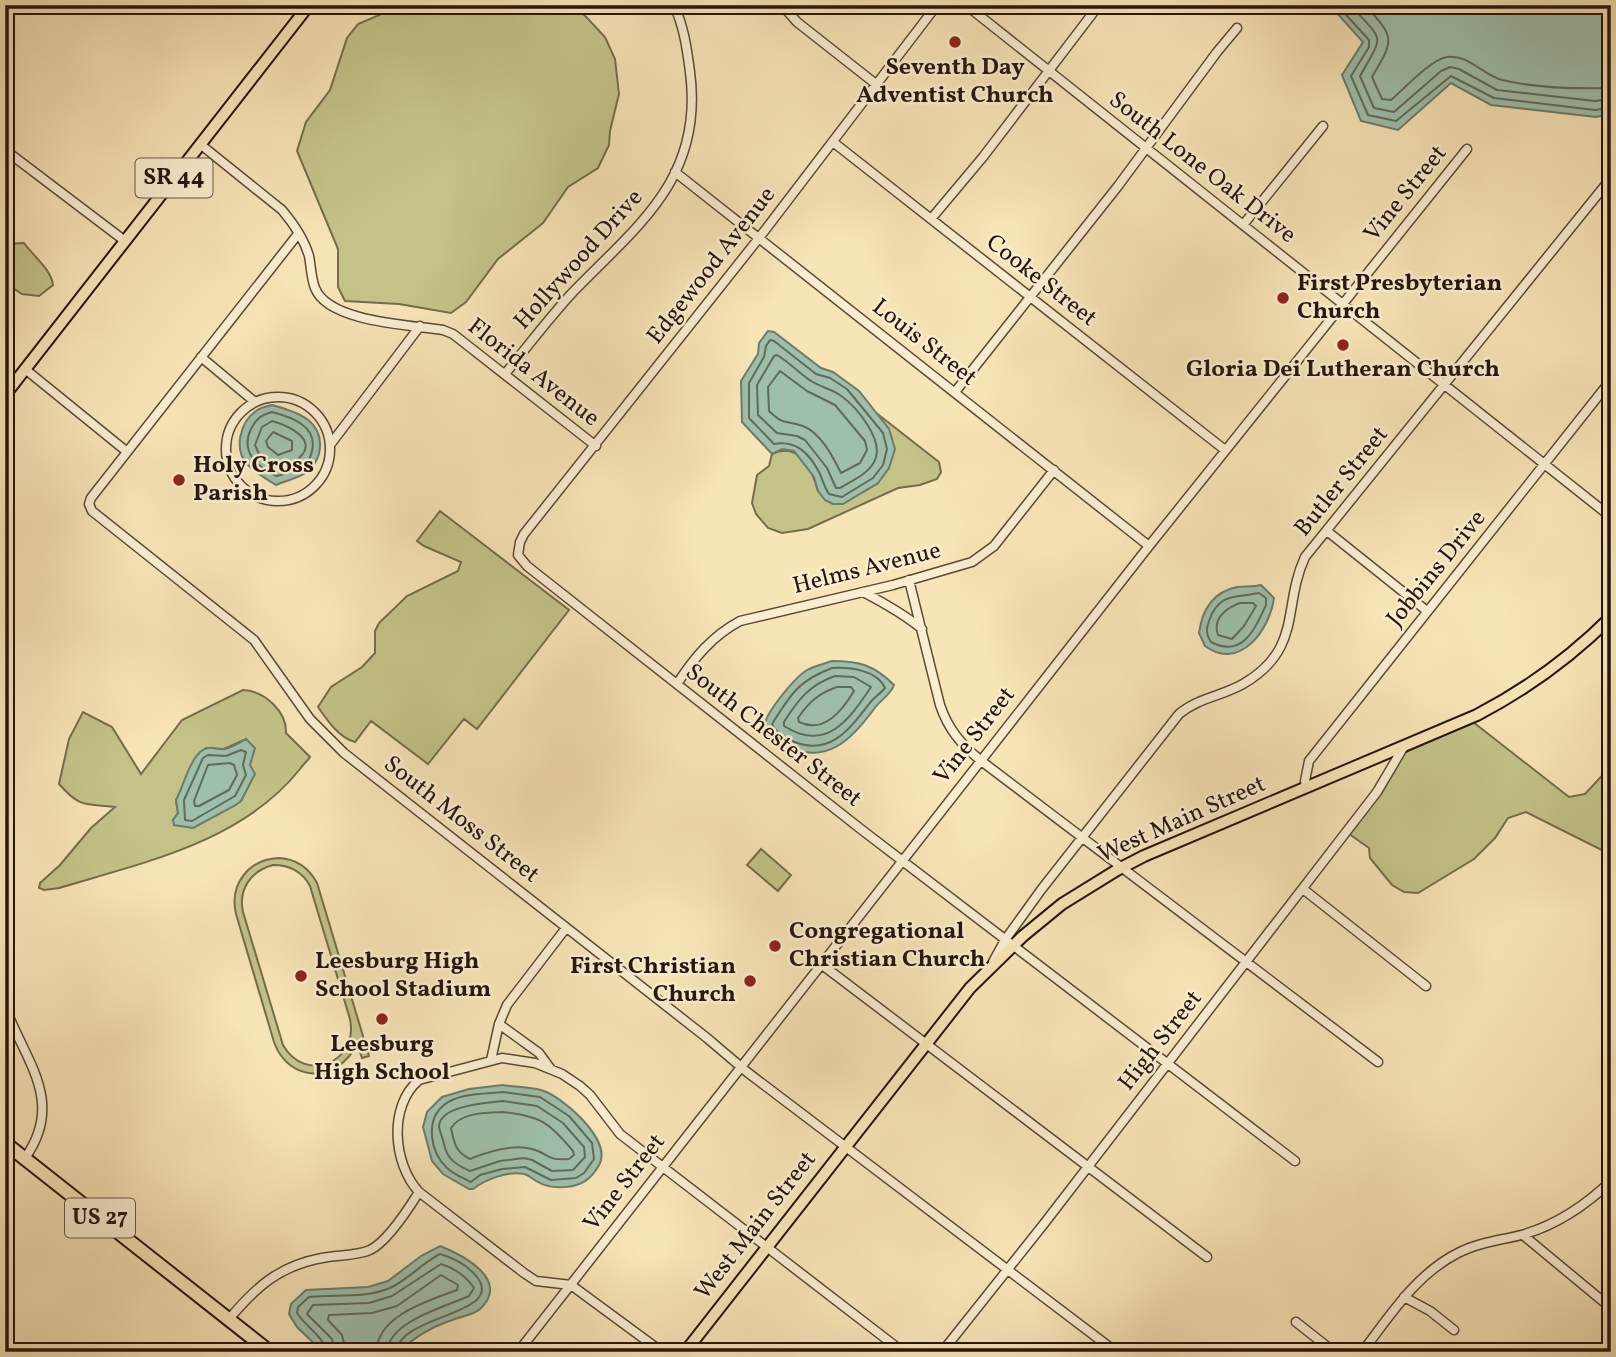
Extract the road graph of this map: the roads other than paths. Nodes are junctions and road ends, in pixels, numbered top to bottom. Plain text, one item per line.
1 (309, 5) edge
2 (674, 5) edge
3 (782, 5) edge
4 (937, 5) edge
5 (966, 5) edge
6 (1099, 5) edge
7 (1237, 28) dead end
8 (1049, 71) junction
9 (877, 85) junction
10 (1323, 126) dead end
11 (833, 142) junction
12 (200, 144) junction
13 (1146, 148) junction
14 (1466, 149) dead end
15 (5, 150) edge
16 (675, 172) junction
17 (1611, 178) edge
18 (931, 219) junction
19 (1243, 225) junction
20 (299, 234) junction
21 (759, 238) junction
22 (125, 242) junction
23 (1029, 297) junction
24 (1342, 303) junction
25 (420, 327) junction
26 (201, 357) junction
27 (25, 369) junction
28 (505, 374) junction
29 (1611, 380) edge
30 (1444, 384) junction
31 (955, 392) junction
32 (5, 395) edge
33 (255, 402) junction
34 (330, 445) junction
35 (596, 446) junction
36 (1225, 450) junction
37 (126, 451) junction
38 (1545, 465) junction
39 (1054, 470) junction
40 (1611, 517) edge
41 (1327, 531) junction
42 (1149, 545) junction
43 (518, 549) joint
44 (909, 580) junction
45 (863, 592) junction
46 (1427, 611) junction
47 (1611, 617) edge
48 (922, 629) junction
49 (677, 684) junction
50 (1403, 748) junction
51 (980, 760) junction
52 (1306, 788) junction
53 (1082, 838) junction
54 (902, 861) junction
55 (1122, 867) junction
56 (1303, 889) junction
57 (566, 928) junction
58 (1009, 943) junction
59 (1246, 963) junction
60 (821, 964) junction
61 (1426, 986) dead end
62 (5, 1007) edge
63 (499, 1024) junction
64 (926, 1043) junction
65 (491, 1060) junction
66 (1378, 1062) dead end
67 (1168, 1063) junction
68 (741, 1066) junction
69 (551, 1068) junction
70 (5, 1143) edge
71 (845, 1147) junction
72 (24, 1158) junction
73 (1295, 1160) dead end
74 (1087, 1167) junction
75 (662, 1168) junction
76 (1611, 1181) edge
77 (419, 1192) junction
78 (1523, 1235) junction
79 (767, 1247) junction
80 (1207, 1257) dead end
81 (1007, 1270) junction
82 (571, 1285) junction
83 (1404, 1297) junction
84 (1611, 1308) edge
85 (229, 1319) junction
86 (1296, 1322) dead end
87 (1454, 1330) dead end
88 (270, 1352) edge
89 (518, 1352) edge
90 (662, 1352) edge
91 (685, 1352) edge
92 (903, 1352) edge
93 (942, 1352) edge
94 (1116, 1352) edge
95 (1334, 1352) edge
96 (1362, 1352) edge

1 - 12 main road, SR 44
2 - 16 street, Hollywood Drive
3 - 9 street
4 - 9 street, Edgewood Avenue
5 - 8 street, South Lone Oak Drive
6 - 8 street
7 - 13 street
8 - 13 street, South Lone Oak Drive
8 - 18 street
9 - 11 street, Edgewood Avenue
10 - 19 street
11 - 18 street, Cooke Street
11 - 21 street, Edgewood Avenue
12 - 20 street, Florida Avenue
12 - 22 main road, SR 44
13 - 19 street, South Lone Oak Drive
13 - 23 street
14 - 24 street, Vine Street
15 - 22 street
16 - 21 street, Louis Street
16 - 28 street, Hollywood Drive
17 - 30 street, Butler Street
18 - 23 street, Cooke Street
19 - 24 street, South Lone Oak Drive
20 - 25 street, Florida Avenue
20 - 26 street
21 - 31 street, Louis Street
21 - 35 street, Edgewood Avenue
22 - 27 main road, SR 44
23 - 31 street
23 - 36 street, Cooke Street
24 - 30 street, South Lone Oak Drive
24 - 36 street, Vine Street
25 - 28 street, Florida Avenue
25 - 34 street
26 - 33 street
26 - 37 street
27 - 32 main road, SR 44
27 - 37 street
28 - 35 street, Florida Avenue
29 - 38 street, Jobbins Drive
30 - 38 street, South Lone Oak Drive
30 - 41 street, Butler Street
31 - 39 street, Louis Street
33 - 34 street
33 - 34 street
35 - 43 street, Edgewood Avenue
36 - 42 street, Vine Street
37 - 57 street, South Moss Street
38 - 40 street, South Lone Oak Drive
38 - 46 street, Jobbins Drive
39 - 42 street, Louis Street
39 - 44 street, Helms Avenue
41 - 46 street
41 - 53 street, Butler Street
42 - 51 street, Vine Street
43 - 49 street, South Chester Street
44 - 45 street, Helms Avenue
44 - 48 street
45 - 48 street
45 - 49 street, Helms Avenue
46 - 52 street, Jobbins Drive
47 - 50 main road, West Main Street
48 - 51 street
49 - 54 street, South Chester Street
50 - 52 main road, West Main Street
50 - 56 street, High Street
51 - 53 street
51 - 54 street, Vine Street
52 - 55 main road, West Main Street
53 - 55 street
53 - 58 street, Butler Street
54 - 58 street, South Chester Street
54 - 60 street, Vine Street
55 - 58 main road, West Main Street
55 - 59 street
56 - 59 street, High Street
56 - 61 street
57 - 63 street
57 - 68 street, South Moss Street
58 - 64 main road, West Main Street
58 - 67 street, South Chester Street
59 - 66 street
59 - 67 street, High Street
60 - 64 street
60 - 68 street, Vine Street
62 - 72 street
63 - 65 street
63 - 69 street
64 - 71 main road, West Main Street
64 - 74 street
65 - 69 street
65 - 77 street
67 - 73 street, South Chester Street
67 - 74 street, High Street
68 - 71 street, South Moss Street
68 - 75 street, Vine Street
69 - 75 street
70 - 72 highway, US 27
71 - 79 main road, West Main Street
71 - 81 street, South Moss Street
72 - 85 highway, US 27
74 - 80 street
74 - 81 street, High Street
75 - 79 street
75 - 82 street, Vine Street
76 - 78 street
77 - 82 street
77 - 85 street
78 - 83 street
78 - 84 street
79 - 91 main road, West Main Street
79 - 92 street
81 - 93 street, High Street
81 - 94 street, South Moss Street
82 - 89 street, Vine Street
82 - 90 street
83 - 87 street
83 - 96 street
85 - 88 highway, US 27
86 - 95 street

